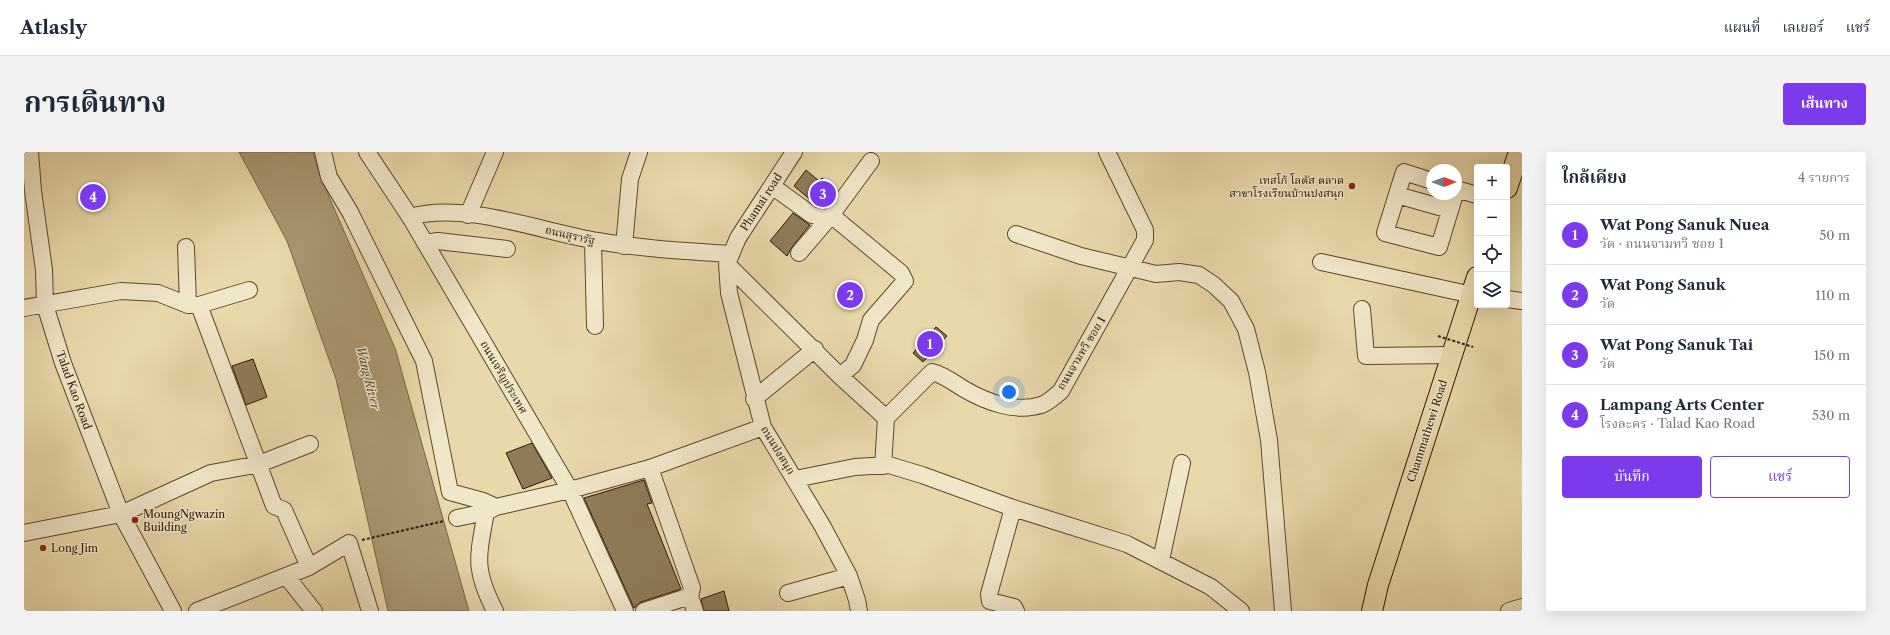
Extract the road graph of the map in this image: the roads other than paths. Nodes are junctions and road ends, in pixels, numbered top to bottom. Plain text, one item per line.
1 (30, 152) edge
2 (323, 152) edge
3 (367, 152) edge
4 (495, 152) edge
5 (639, 152) edge
6 (794, 152) edge
7 (1107, 152) edge
8 (1519, 152) edge
9 (871, 161) dead end
10 (1426, 179) edge
11 (1510, 179) edge
12 (772, 186) junction
13 (1462, 192) edge
14 (1474, 194) edge
15 (1397, 195) junction
16 (1453, 200) edge
17 (1450, 210) junction
18 (468, 215) junction
19 (410, 217) junction
20 (829, 218) junction
21 (1016, 234) dead end
22 (593, 240) junction
23 (425, 243) junction
24 (624, 246) junction
25 (186, 247) dead end
26 (507, 249) dead end
27 (799, 253) dead end
28 (729, 259) junction
29 (1321, 262) dead end
30 (1131, 268) junction
31 (1474, 289) edge
32 (249, 290) dead end
33 (1474, 292) edge
34 (1510, 299) edge
35 (1522, 301) edge
36 (46, 305) junction
37 (194, 306) junction
38 (24, 308) edge
39 (1362, 309) dead end
40 (595, 326) dead end
41 (815, 349) junction
42 (1451, 355) junction
43 (840, 376) junction
44 (754, 399) junction
45 (886, 418) junction
46 (763, 427) junction
47 (310, 444) dead end
48 (1182, 463) dead end
49 (259, 464) junction
50 (883, 466) junction
51 (650, 468) junction
52 (795, 479) junction
53 (570, 490) junction
54 (1013, 508) junction
55 (491, 509) junction
56 (121, 514) junction
57 (457, 518) road end
58 (24, 534) edge
59 (1161, 560) junction
60 (309, 567) junction
61 (286, 576) junction
62 (849, 576) junction
63 (1378, 585) junction
64 (788, 593) dead end
65 (692, 604) edge
66 (1522, 607) edge
67 (173, 611) edge
68 (197, 611) edge
69 (314, 611) edge
70 (370, 611) edge
71 (494, 611) edge
72 (625, 611) edge
73 (644, 611) edge
74 (859, 611) edge
75 (1016, 611) edge
76 (1241, 611) edge
77 (1283, 611) edge
78 (1372, 611) edge
79 (1386, 611) edge
80 (1509, 611) edge

1 - 36 street, Talad Kao Road
2 - 55 street
3 - 19 street, ถนนเจริญประเทศ
4 - 18 street
5 - 24 street
6 - 12 street, Phamai road
7 - 30 street, ถนนจามทวี ซอย 1
8 - 11 main road
9 - 20 street
10 - 15 street
12 - 20 street
12 - 28 street, Phamai road
13 - 14 street
15 - 17 street
15 - 17 street
16 - 17 street
18 - 19 street, ถนนสุรารัฐ
18 - 22 street, ถนนสุรารัฐ
19 - 23 street, ถนนเจริญประเทศ
20 - 27 street
20 - 43 street
21 - 30 street
22 - 24 street, ถนนสุรารัฐ
22 - 40 street
23 - 26 street
23 - 53 street, ถนนเจริญประเทศ
24 - 28 street, ถนนสุรารัฐ
25 - 37 street
28 - 41 street
28 - 44 street, ถนนปงสนุก
29 - 31 street
30 - 45 street, ถนนจามทวี ซอย 1
30 - 77 street
32 - 37 street
33 - 42 main road, Chammathewi Road
34 - 35 street
36 - 37 street
36 - 38 street
36 - 56 street, Talad Kao Road
37 - 49 street
39 - 42 street
41 - 43 street
41 - 44 street
42 - 63 main road, Chammathewi Road
43 - 45 street
44 - 46 street, ถนนปงสนุก
45 - 50 street
46 - 51 street
46 - 52 street, ถนนปงสนุก
47 - 49 street
48 - 59 street
49 - 56 street
49 - 60 street
50 - 52 street
50 - 54 street
51 - 53 street
51 - 65 street
52 - 62 street, ถนนปงสนุก
53 - 55 street
53 - 72 street, ถนนเจริญประเทศ
54 - 59 street
54 - 75 street
55 - 57 street
55 - 71 street
56 - 58 street
56 - 67 street, Talad Kao Road
59 - 76 street
60 - 61 street
60 - 70 street
61 - 68 street
61 - 69 street
62 - 64 street
62 - 74 street, ถนนปงสนุก
63 - 78 main road, Chammathewi Road
63 - 79 main road
65 - 73 street
66 - 80 street

